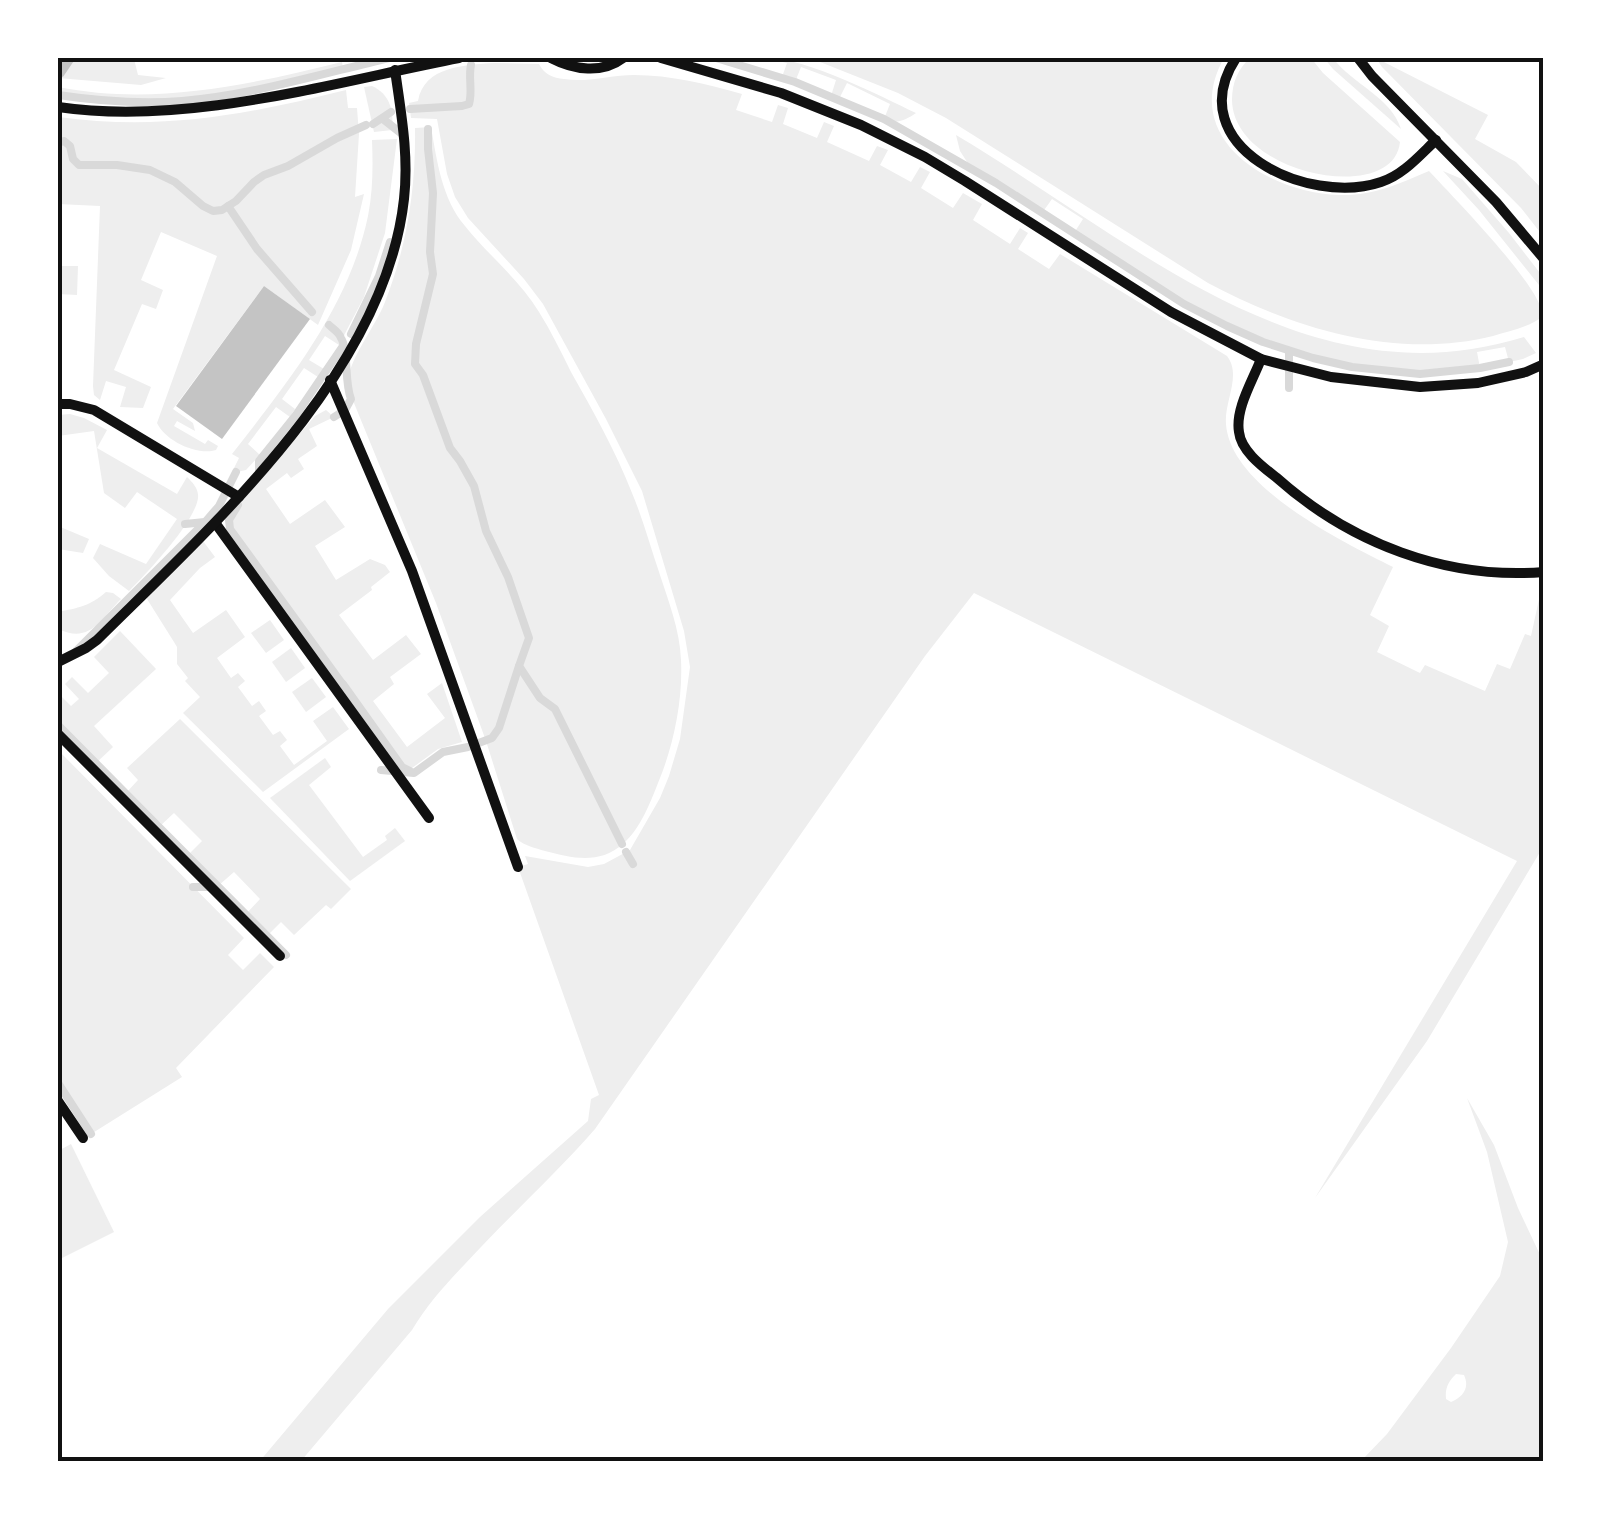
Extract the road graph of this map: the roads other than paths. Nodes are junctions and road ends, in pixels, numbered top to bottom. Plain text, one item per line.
1 (459, 58) edge
2 (551, 58) edge
3 (623, 58) edge
4 (660, 58) edge
5 (1236, 58) edge
6 (1358, 58) edge
7 (395, 70) junction
8 (58, 107) edge
9 (1436, 140) junction
10 (1544, 258) edge
11 (1261, 359) junction
12 (1544, 364) edge
13 (330, 380) junction
14 (58, 404) edge
15 (238, 497) junction
16 (216, 524) junction
17 (1544, 572) edge
18 (58, 662) edge
19 (58, 734) edge
20 (429, 818) dead end
21 (518, 867) dead end
22 (280, 956) dead end
23 (58, 1101) edge
24 (83, 1138) dead end

1 - 7 street
2 - 3 street
4 - 11 street
5 - 9 street
6 - 9 street
7 - 8 street
7 - 13 street
9 - 10 street
11 - 12 street
11 - 17 street
13 - 15 street
13 - 21 street
14 - 15 street
15 - 16 street
16 - 18 street
16 - 20 street
19 - 22 street
23 - 24 street

